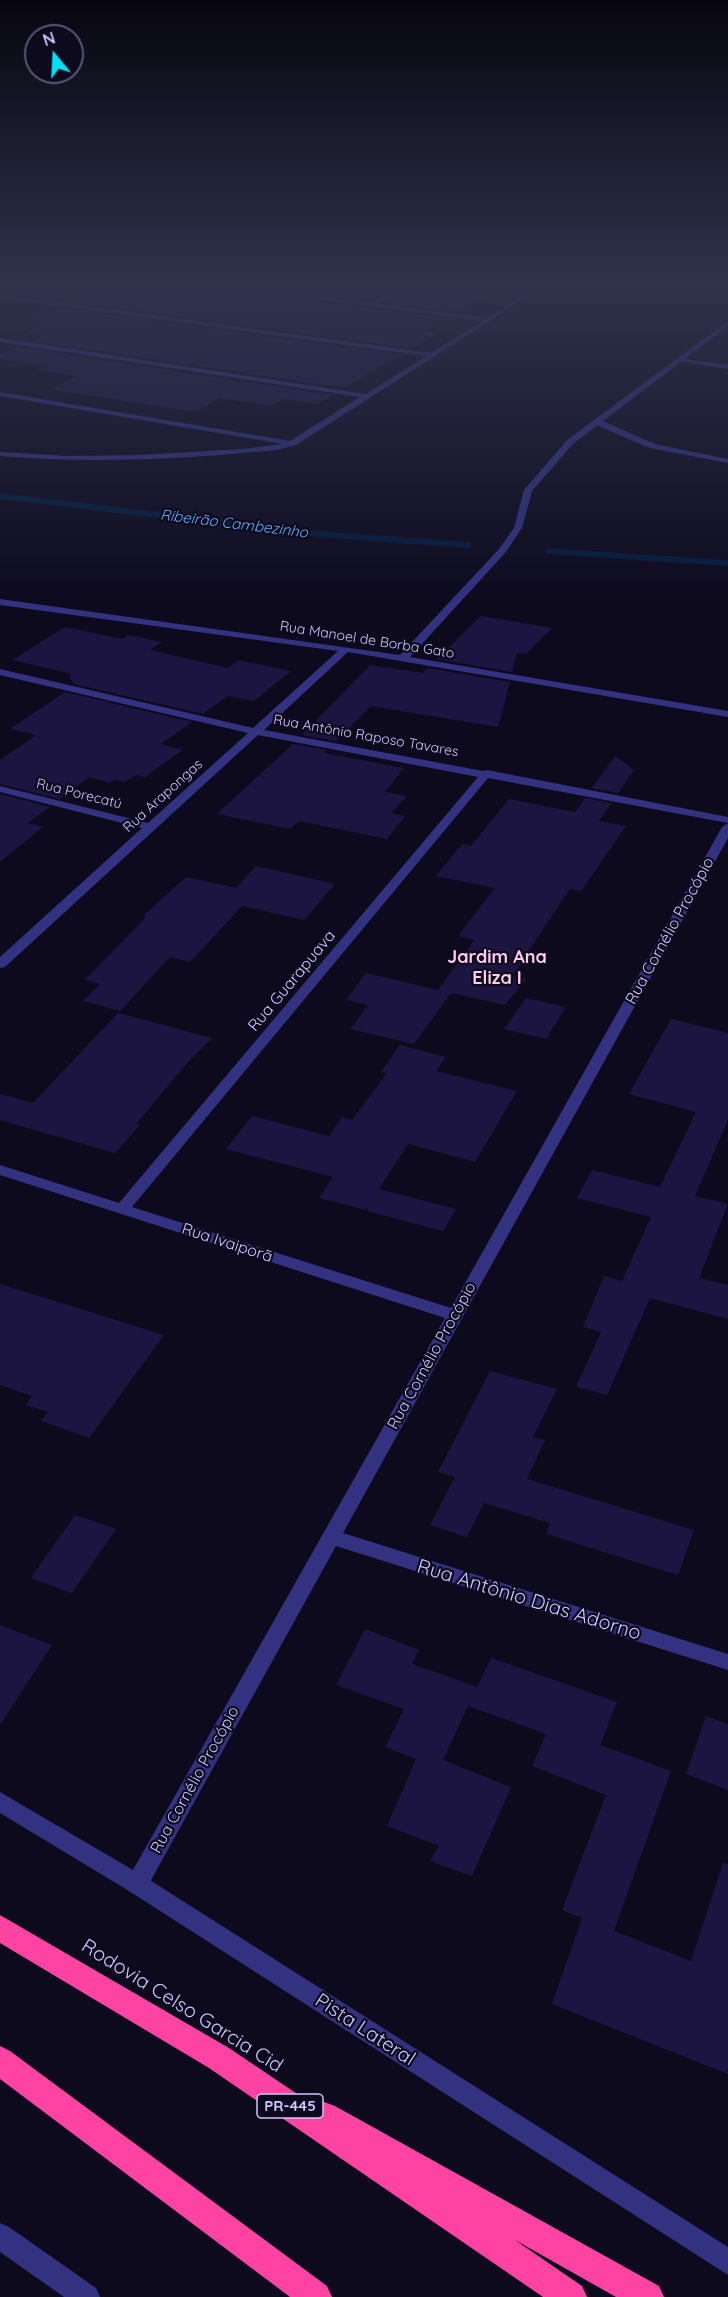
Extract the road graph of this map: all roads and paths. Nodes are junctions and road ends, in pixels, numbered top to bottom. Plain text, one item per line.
1 (342, 392) edge
2 (373, 392) edge
3 (636, 392) edge
4 (0, 394) edge
5 (367, 396) junction
6 (597, 422) junction
7 (293, 442) junction
8 (0, 454) edge
9 (728, 461) edge
10 (0, 602) edge
11 (346, 649) junction
12 (403, 658) junction
13 (0, 672) edge
14 (728, 714) edge
15 (258, 732) junction
16 (487, 773) junction
17 (0, 789) edge
18 (728, 820) edge
19 (151, 827) junction
20 (728, 827) edge
21 (0, 964) edge
22 (0, 1170) edge
23 (122, 1209) junction
24 (455, 1315) junction
25 (331, 1538) junction
26 (728, 1662) edge
27 (0, 1802) edge
28 (137, 1884) junction
29 (0, 1928) edge
30 (219, 2058) junction
31 (0, 2061) edge
32 (0, 2236) edge
33 (728, 2262) edge
34 (87, 2297) edge
35 (316, 2297) edge
36 (571, 2297) edge
37 (648, 2297) edge

1 - 5 street
2 - 5 street
3 - 6 street
4 - 7 street
5 - 7 street
6 - 9 street
6 - 12 street
7 - 8 street
10 - 11 street, Rua Manoel de Borba Gato
11 - 12 street, Rua Manoel de Borba Gato
11 - 15 street, Rua Arapongas
12 - 14 street, Rua Manoel de Borba Gato
13 - 15 street, Rua Antônio Raposo Tavares
15 - 16 street, Rua Antônio Raposo Tavares
15 - 19 street, Rua Arapongas
16 - 18 street, Rua Antônio Raposo Tavares
16 - 23 street, Rua Guarapuava
17 - 19 street, Rua Porecatú
19 - 21 street, Rua Arapongas
20 - 24 street, Rua Cornélio Procópio
22 - 23 street, Rua Ivaiporã
23 - 24 street, Rua Ivaiporã
24 - 25 street, Rua Cornélio Procópio
25 - 26 street, Rua Antônio Dias Adorno
25 - 28 street, Rua Cornélio Procópio
27 - 28 street, Pista Lateral
28 - 33 street, Pista Lateral
29 - 30 highway, Rodovia Celso Garcia Cid / PR-445
30 - 36 highway, Rodovia Celso Garcia Cid / PR-445
30 - 37 highway
31 - 35 highway
32 - 34 street

